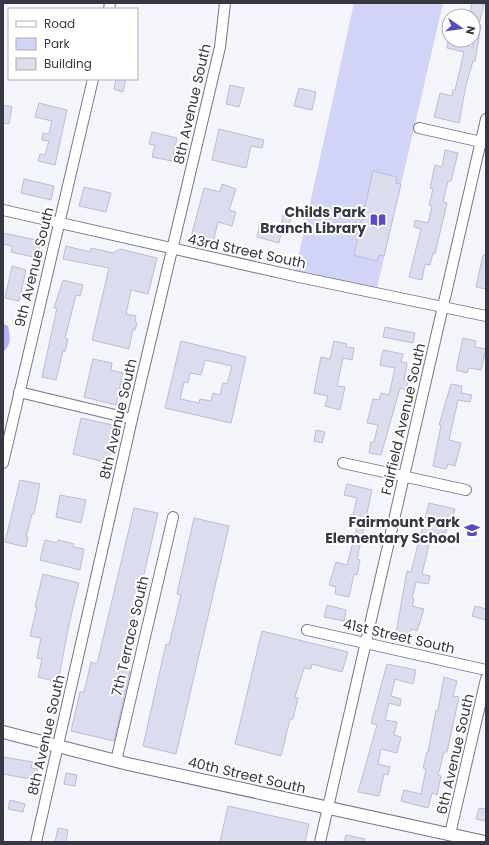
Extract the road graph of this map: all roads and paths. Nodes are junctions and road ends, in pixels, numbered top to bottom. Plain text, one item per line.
1 (225, 3) edge
2 (93, 80) edge
3 (486, 119) edge
4 (419, 128) dead end
5 (483, 142) edge
6 (3, 210) edge
7 (58, 223) junction
8 (172, 249) junction
9 (443, 307) junction
10 (486, 316) edge
11 (19, 392) junction
12 (132, 419) junction
13 (3, 463) edge
14 (343, 463) dead end
15 (404, 476) junction
16 (466, 490) dead end
17 (172, 517) dead end
18 (307, 630) dead end
19 (365, 643) junction
20 (486, 670) edge
21 (486, 679) edge
22 (3, 732) edge
23 (58, 745) junction
24 (116, 761) junction
25 (327, 809) junction
26 (450, 834) junction
27 (36, 842) edge
28 (320, 842) edge
29 (485, 842) edge

1 - 8 street, 8th Avenue South
2 - 7 street, 9th Avenue South
3 - 5 street, Fairfield Avenue South
4 - 5 street
5 - 9 street, Fairfield Avenue South
6 - 7 street, 43rd Street South
7 - 8 street, 43rd Street South
7 - 11 street, 9th Avenue South
8 - 9 street, 43rd Street South
8 - 12 street, 8th Avenue South
9 - 10 street, 43rd Street South
9 - 15 street, Fairfield Avenue South
11 - 12 street
11 - 13 street, 9th Avenue South
12 - 23 street, 8th Avenue South
14 - 15 street
15 - 16 street
15 - 19 street, Fairfield Avenue South
17 - 24 street, 7th Terrace South
18 - 19 street, 41st Street South
19 - 20 street, 41st Street South
19 - 25 street, Fairfield Avenue South
21 - 26 street, 6th Avenue South
22 - 23 street, 40th Street South
23 - 24 street, 40th Street South
23 - 27 street, 8th Avenue South
24 - 25 street, 40th Street South
25 - 26 street, 40th Street South
25 - 28 street, Fairfield Avenue South
26 - 29 street, 40th Street South

